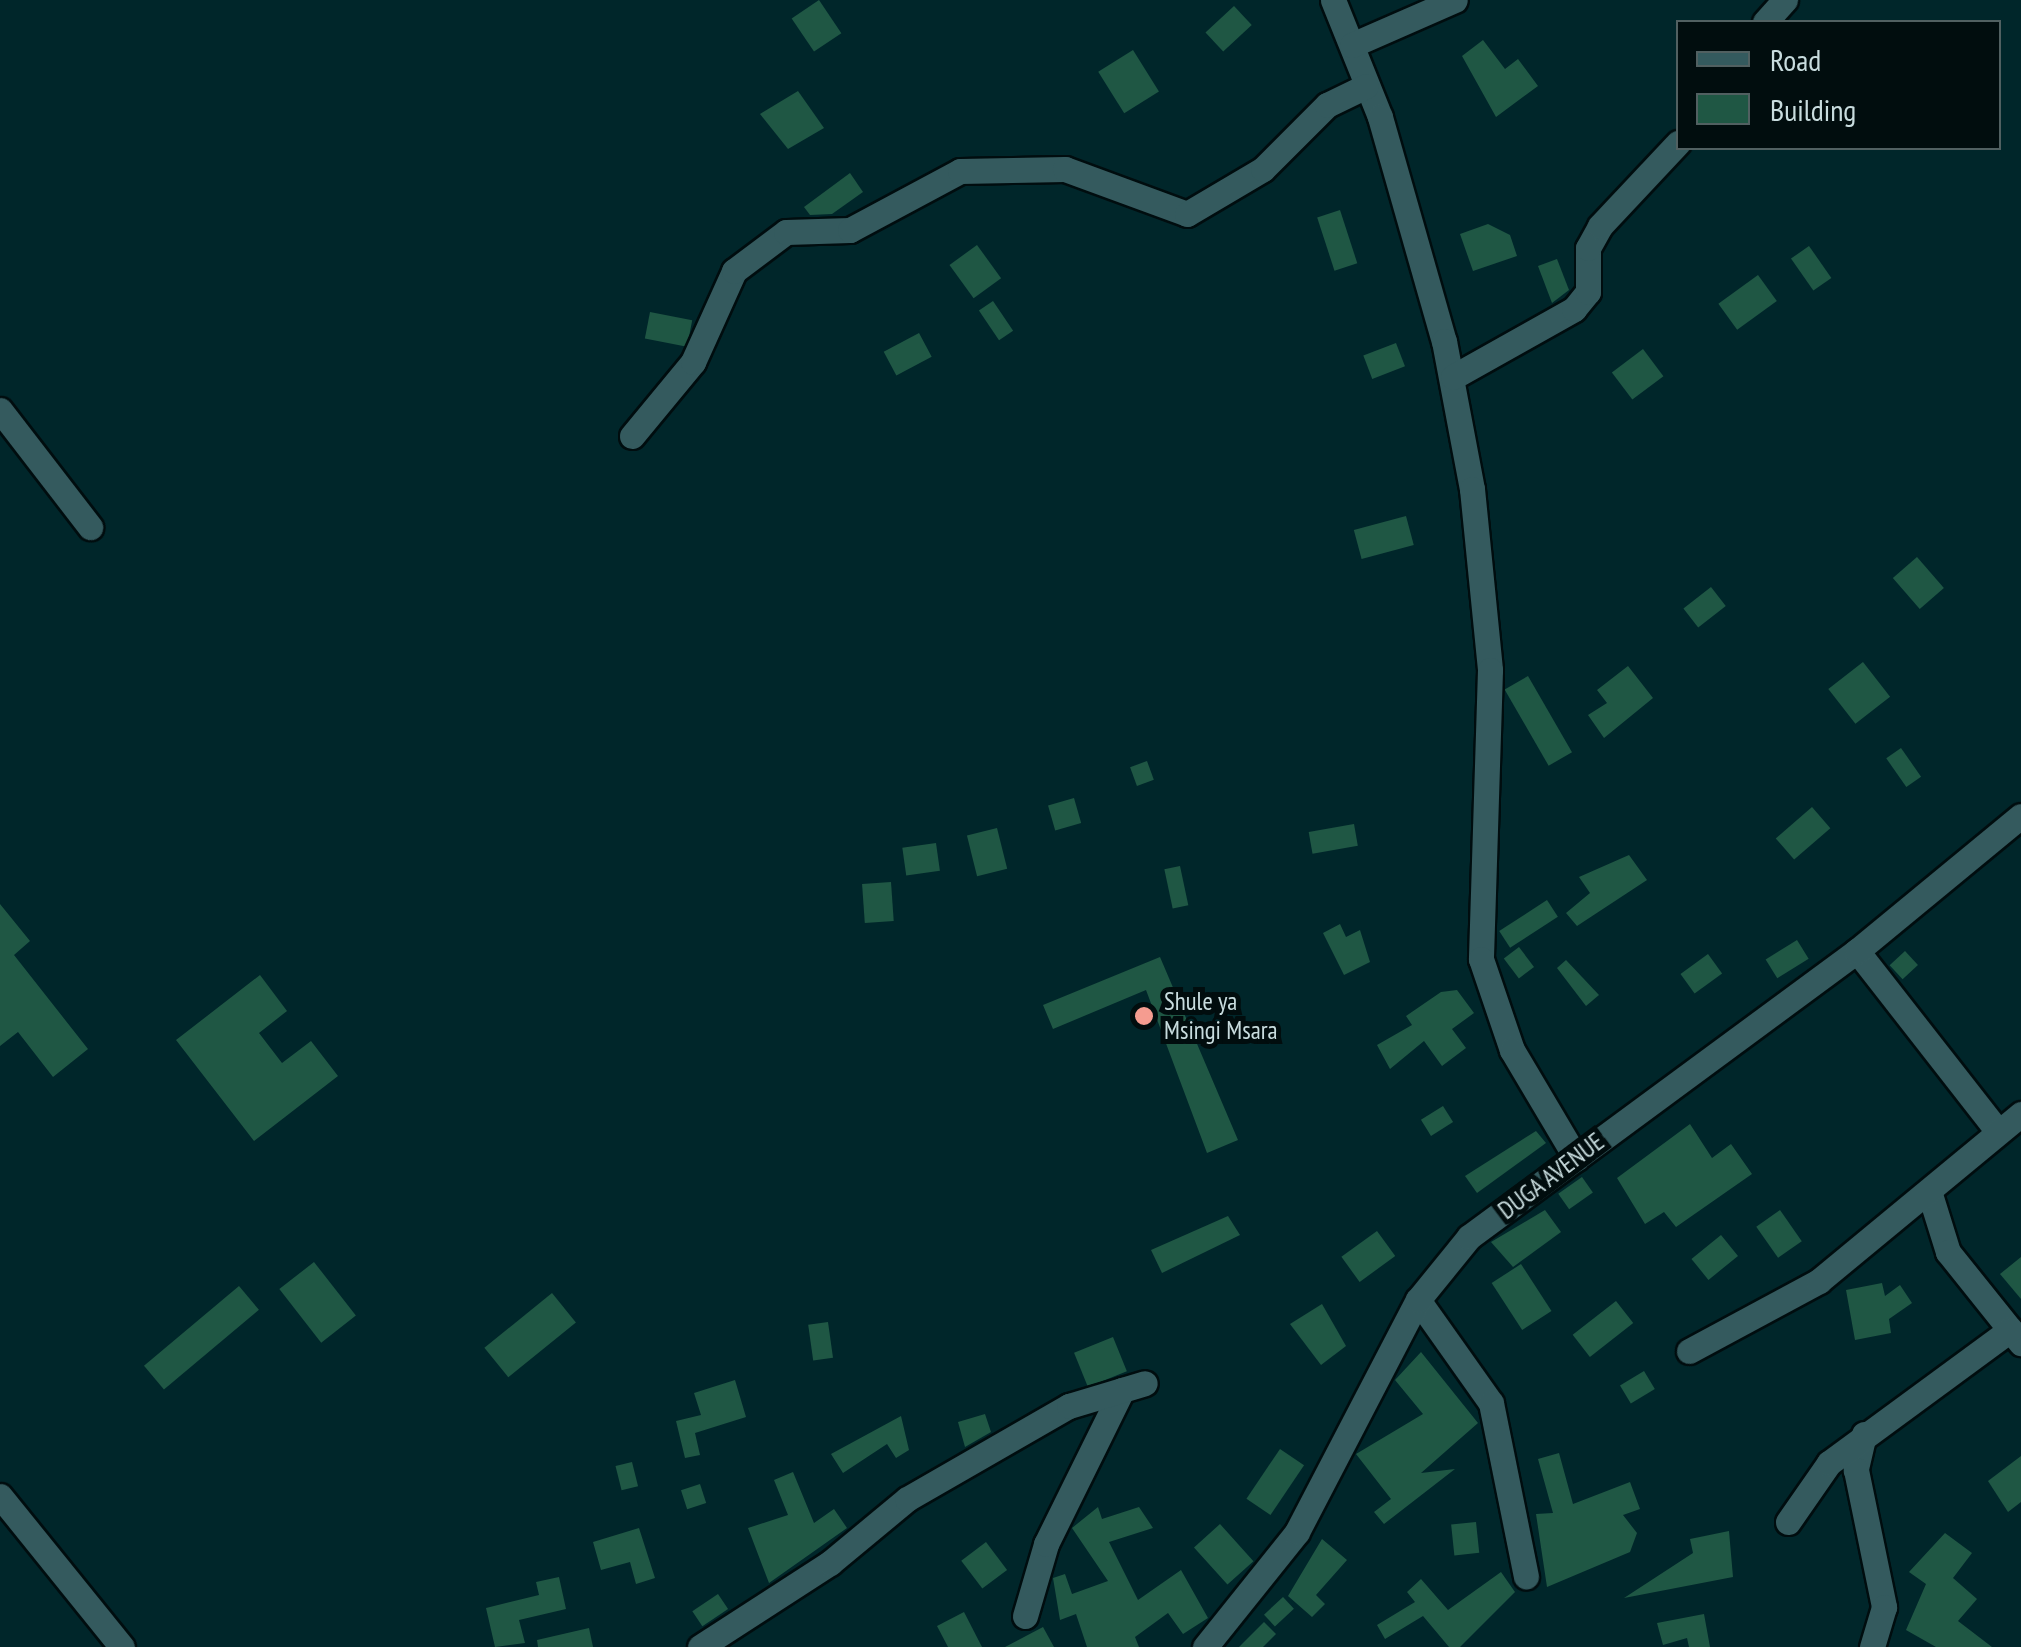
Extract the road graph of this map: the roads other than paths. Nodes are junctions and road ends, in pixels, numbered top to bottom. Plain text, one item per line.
1 (1334, 0) edge
2 (1455, 0) edge
3 (1785, 0) edge
4 (1766, 20) edge
5 (1352, 45) junction
6 (1366, 86) junction
7 (1676, 145) edge
8 (1453, 377) junction
9 (0, 410) edge
10 (632, 436) dead end
11 (90, 527) dead end
12 (2021, 816) edge
13 (1857, 951) junction
14 (2021, 1114) edge
15 (1998, 1130) junction
16 (1576, 1158) junction
17 (1929, 1191) junction
18 (1418, 1300) junction
19 (2015, 1336) edge
20 (1689, 1351) dead end
21 (1865, 1432) junction
22 (0, 1496) edge
23 (1788, 1522) dead end
24 (1526, 1576) dead end
25 (1025, 1616) dead end
26 (122, 1647) edge
27 (700, 1647) edge
28 (1205, 1647) edge
29 (1872, 1647) edge

1 - 5 street
2 - 5 street
3 - 4 street
5 - 6 street
6 - 8 street
6 - 10 street
7 - 8 street
8 - 16 street
9 - 11 street
12 - 13 street, DUGA AVENUE
13 - 15 street
13 - 16 street, DUGA AVENUE
14 - 15 street
15 - 17 street
16 - 18 street, DUGA AVENUE
17 - 19 street
17 - 20 street
18 - 24 street
18 - 28 street, DUGA AVENUE
19 - 21 street
21 - 23 street
21 - 29 street
22 - 26 street
25 - 27 street

